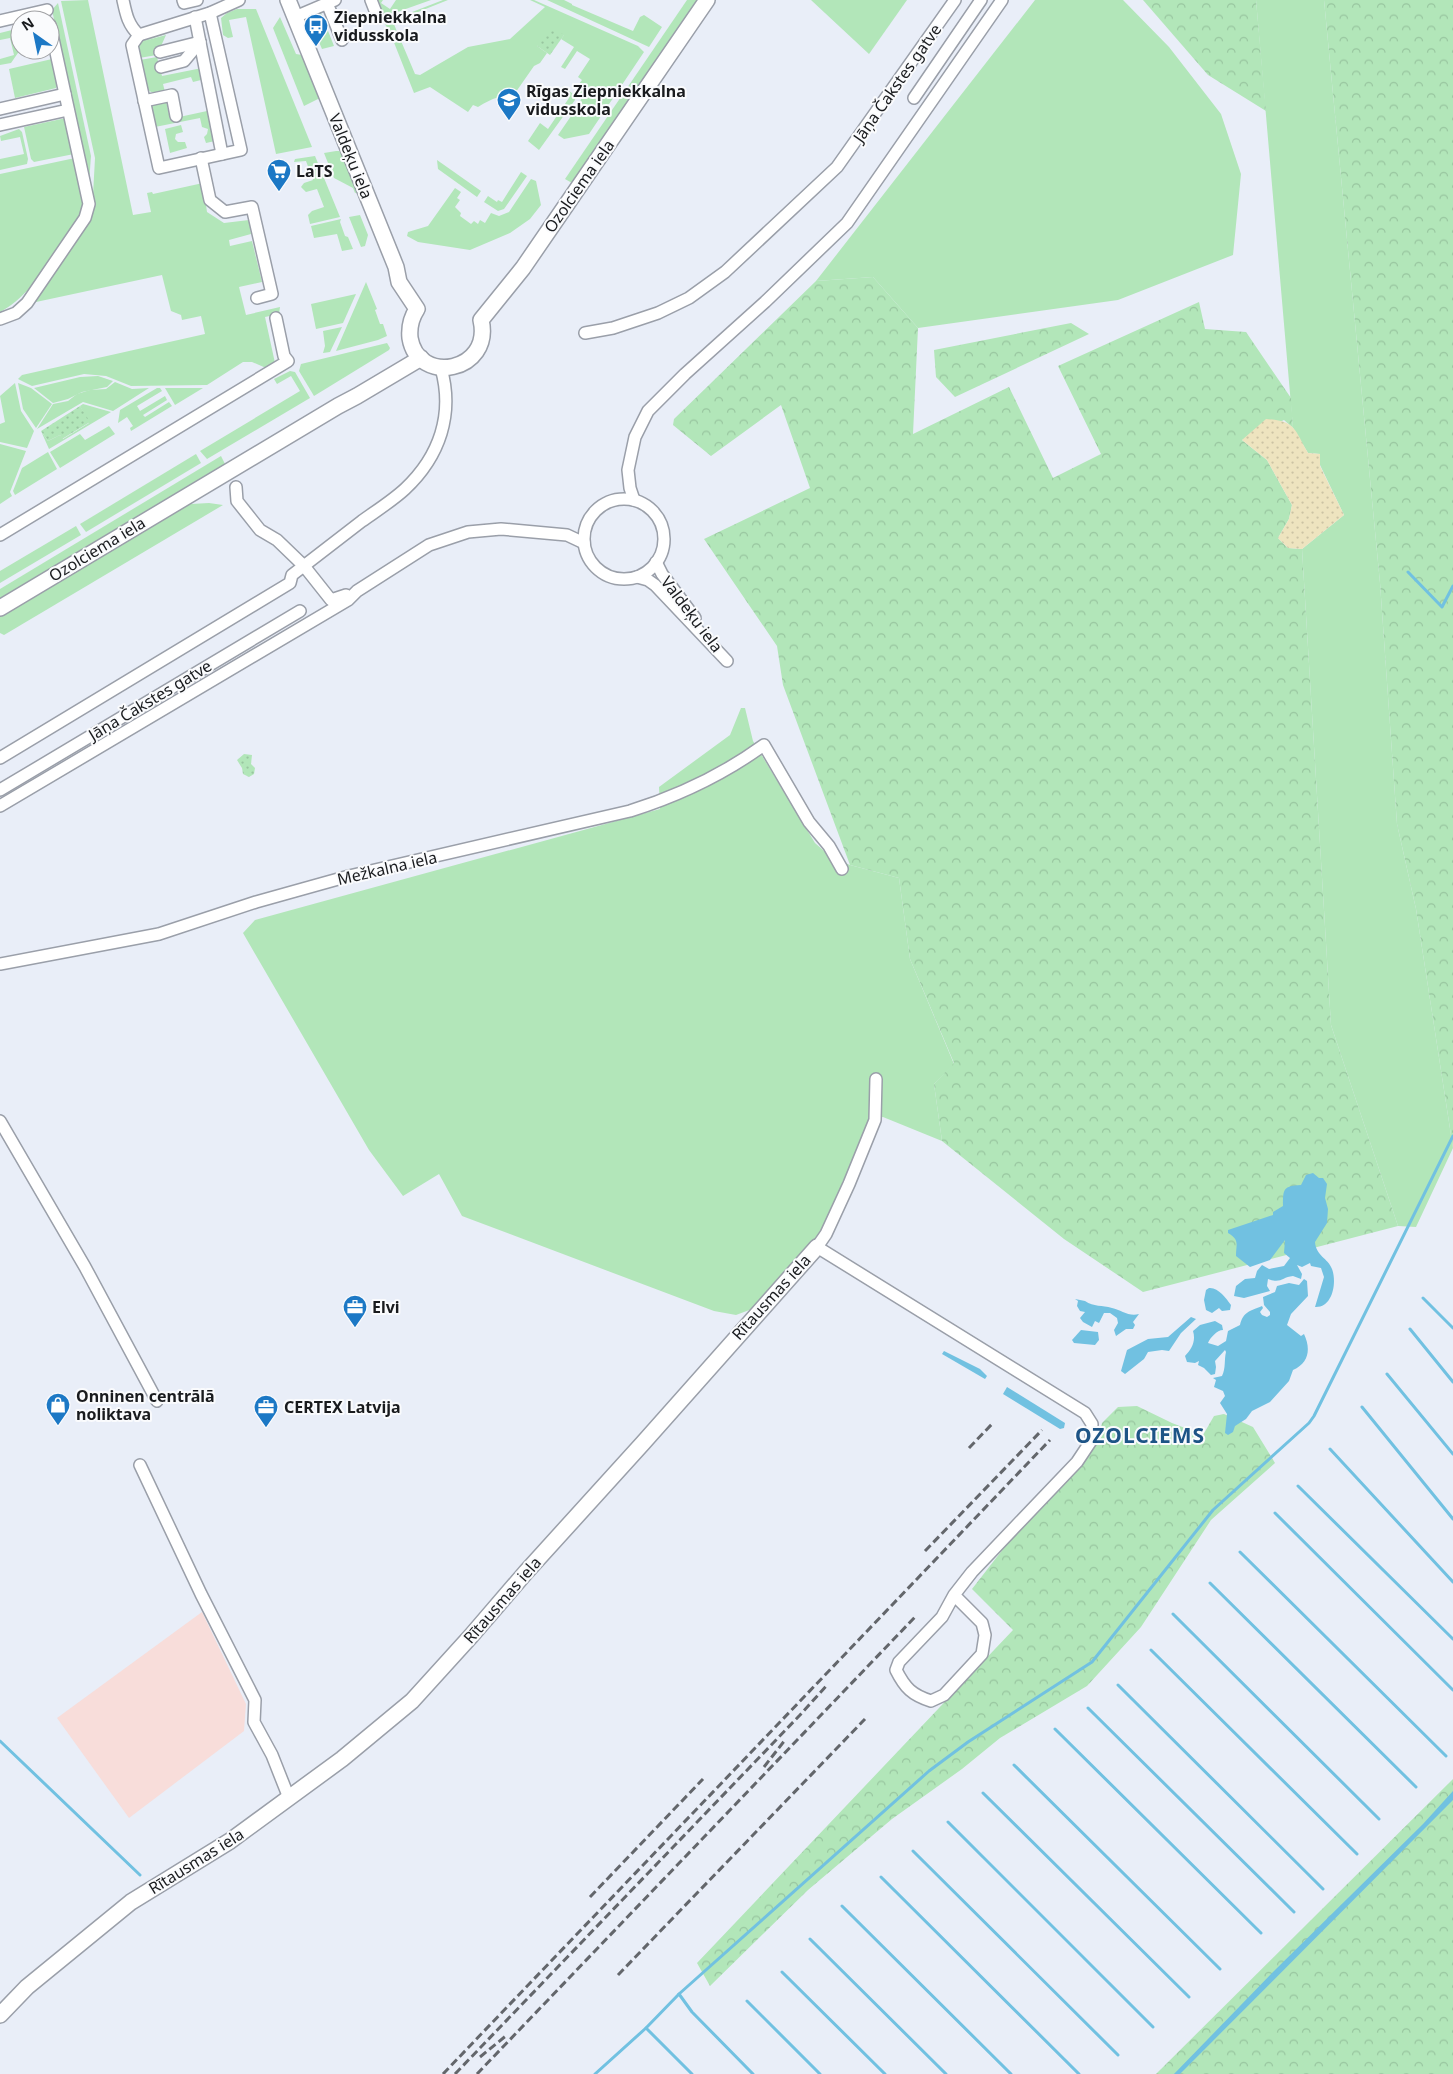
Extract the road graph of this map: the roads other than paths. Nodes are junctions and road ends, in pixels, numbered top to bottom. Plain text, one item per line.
1 (123, 0) edge
2 (183, 0) edge
3 (197, 0) edge
4 (201, 0) edge
5 (239, 0) edge
6 (288, 0) edge
7 (371, 0) edge
8 (707, 0) edge
9 (956, 0) edge
10 (982, 0) edge
11 (1002, 0) edge
12 (331, 2) edge
13 (204, 15) junction
14 (295, 17) junction
15 (378, 18) dead end
16 (139, 35) junction
17 (342, 40) dead end
18 (200, 42) junction
19 (160, 52) dead end
20 (58, 60) edge
21 (161, 67) dead end
22 (65, 94) junction
23 (914, 98) dead end
24 (144, 101) junction
25 (0, 109) edge
26 (68, 110) junction
27 (176, 116) dead end
28 (0, 125) edge
29 (222, 154) junction
30 (201, 158) junction
31 (257, 298) dead end
32 (276, 318) dead end
33 (0, 319) edge
34 (585, 333) dead end
35 (421, 358) junction
36 (441, 368) junction
37 (236, 487) dead end
38 (634, 500) junction
39 (0, 535) edge
40 (584, 543) junction
41 (656, 562) junction
42 (304, 566) junction
43 (637, 577) junction
44 (357, 591) junction
45 (0, 608) edge
46 (300, 611) dead end
47 (0, 758) edge
48 (0, 790) edge
49 (0, 806) edge
50 (842, 869) dead end
51 (0, 964) edge
52 (876, 1079) dead end
53 (0, 1121) edge
54 (817, 1247) junction
55 (156, 1401) dead end
56 (140, 1465) dead end
57 (954, 1595) junction
58 (289, 1798) junction
59 (0, 2015) edge

1 - 16 street
2 - 3 street
4 - 13 street
5 - 13 street
6 - 14 street, Valdeķu iela
7 - 15 street
8 - 36 street, Ozolciema iela
9 - 34 street, Jāņa Čakstes gatve
10 - 23 street, Jāņa Čakstes gatve
11 - 38 street
12 - 14 street
12 - 17 street
13 - 16 street
13 - 18 street
13 - 29 street
14 - 35 street, Valdeķu iela
16 - 24 street
18 - 19 street
18 - 21 street
18 - 29 street
20 - 22 street
22 - 25 street
22 - 26 street
24 - 27 street
24 - 30 street
26 - 28 street
26 - 33 street
29 - 30 street
30 - 31 street
32 - 39 street
35 - 36 street
35 - 45 street, Ozolciema iela
36 - 42 street, Jāņa Čakstes gatve
37 - 42 street
38 - 40 street
38 - 41 street, Valdeķu iela
40 - 43 street, Valdeķu iela
40 - 44 street
41 - 43 street, Valdeķu iela
41 - 43 street, Valdeķu iela
42 - 44 street
42 - 47 street, Jāņa Čakstes gatve
44 - 49 street
46 - 48 street, Jāņa Čakstes gatve
50 - 51 street, Mežkalna iela
52 - 54 street, Rītausmas iela
53 - 55 street
54 - 57 street
54 - 58 street, Rītausmas iela
56 - 58 street
57 - 57 street
58 - 59 street, Rītausmas iela

